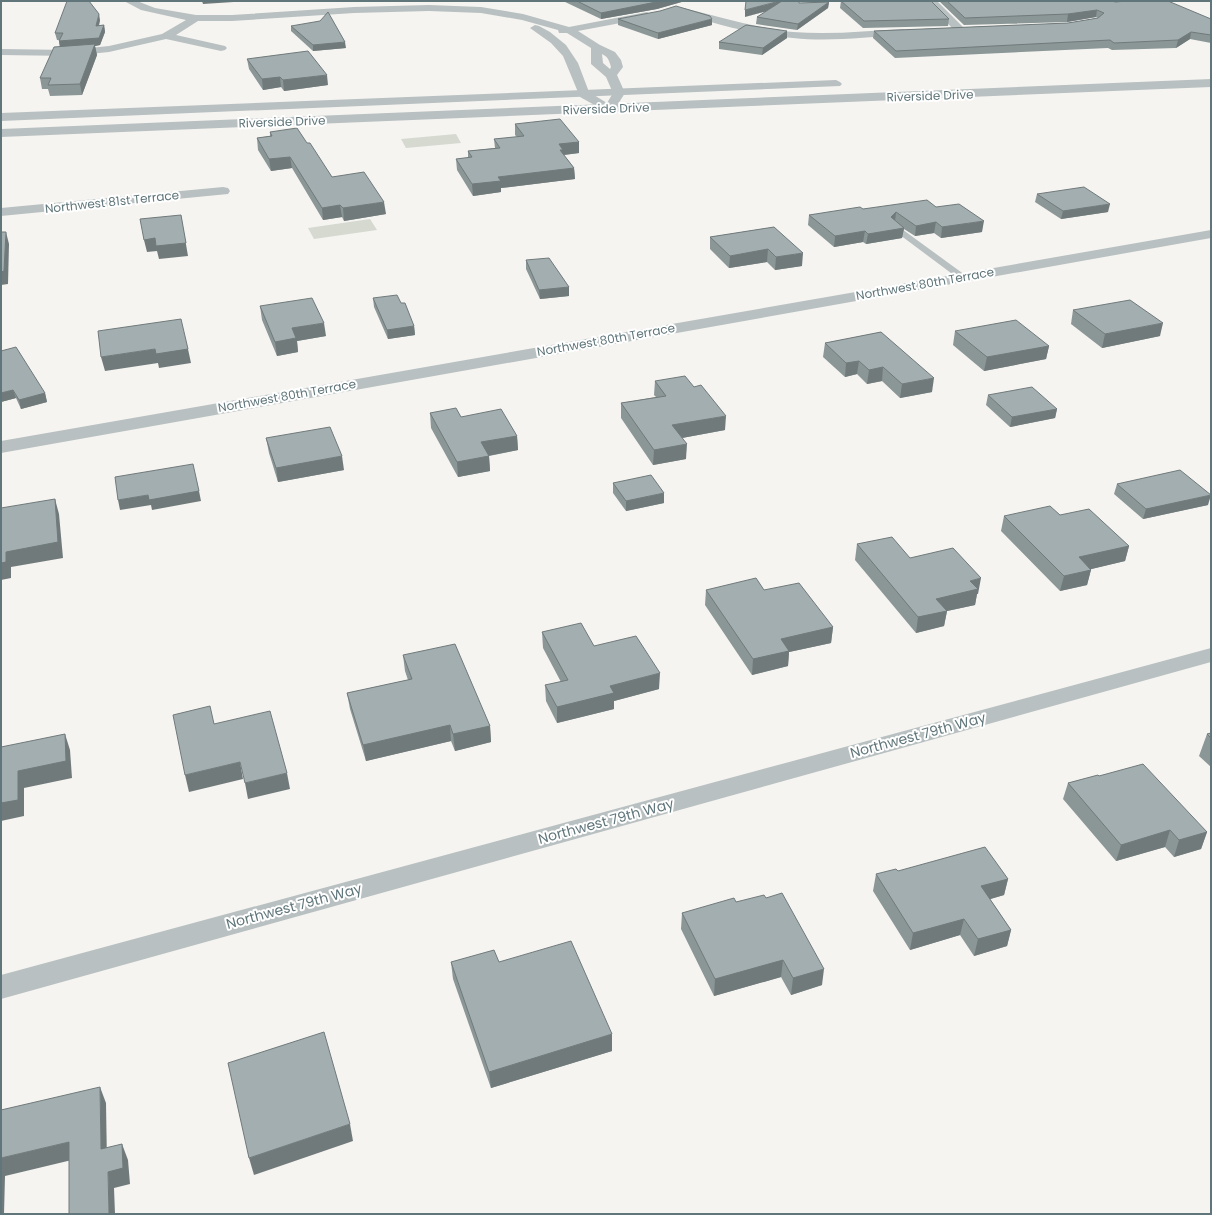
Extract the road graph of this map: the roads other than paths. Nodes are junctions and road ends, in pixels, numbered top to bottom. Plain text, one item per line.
1 (129, 1) edge
2 (931, 1) edge
3 (431, 4) edge
4 (689, 4) dead end
5 (481, 10) junction
6 (659, 13) edge
7 (196, 18) junction
8 (569, 30) junction
9 (944, 30) edge
10 (912, 32) edge
11 (548, 34) junction
12 (166, 36) junction
13 (221, 48) dead end
14 (596, 51) junction
15 (1, 52) edge
16 (569, 56) junction
17 (1211, 83) edge
18 (847, 84) dead end
19 (619, 93) junction
20 (584, 94) junction
21 (608, 109) junction
22 (1, 117) edge
23 (1, 133) edge
24 (223, 191) dead end
25 (1, 212) edge
26 (895, 227) edge
27 (1211, 234) edge
28 (962, 277) junction
29 (1, 447) edge
30 (1211, 655) edge
31 (1, 987) edge

1 - 7 street
2 - 9 street
3 - 5 street
3 - 7 street
4 - 10 street
5 - 8 street
5 - 11 street
6 - 8 street
7 - 12 street
8 - 11 street
8 - 14 street
11 - 16 street
12 - 13 street
12 - 15 street
14 - 16 street
14 - 19 street
16 - 20 street
17 - 21 street, Riverside Drive
18 - 19 street, Riverside Drive
19 - 20 street, Riverside Drive
19 - 21 street
20 - 21 street
20 - 22 street, Riverside Drive
21 - 23 street, Riverside Drive
24 - 25 street, Northwest 81st Terrace
26 - 28 lane
27 - 28 street, Northwest 80th Terrace
28 - 29 street, Northwest 80th Terrace
30 - 31 street, Northwest 79th Way

